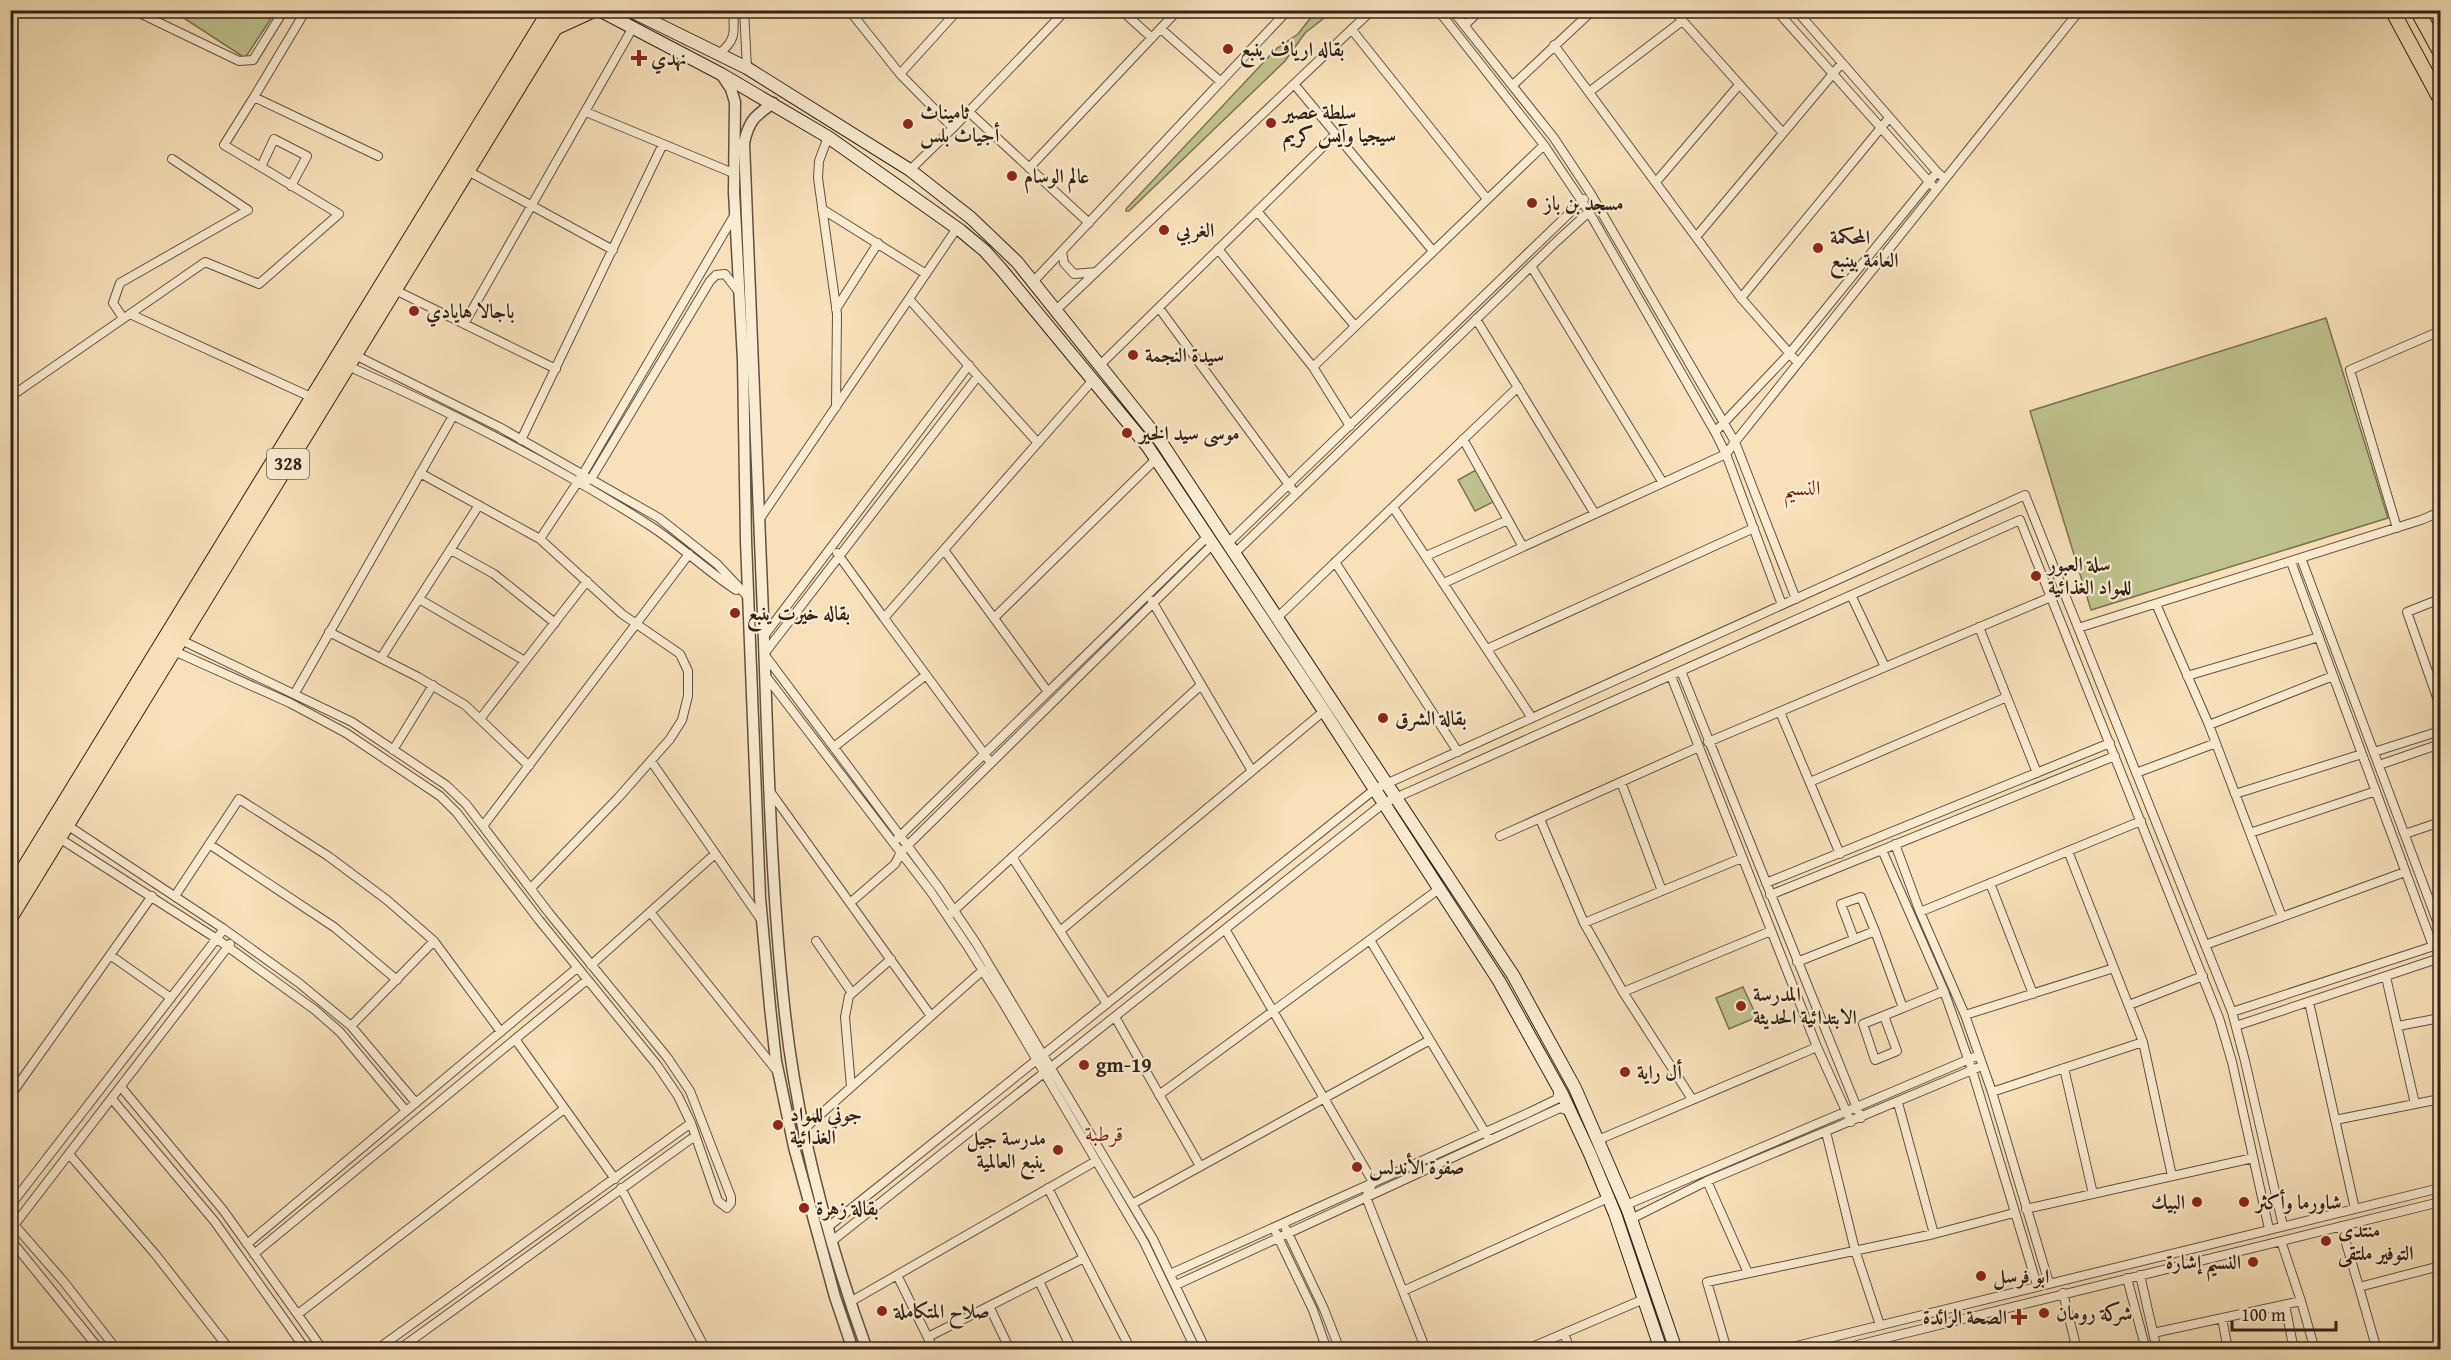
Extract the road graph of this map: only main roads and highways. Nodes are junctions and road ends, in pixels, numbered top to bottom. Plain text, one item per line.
1 (550, 10) edge
2 (566, 10) edge
3 (594, 10) edge
4 (599, 10) edge
5 (629, 10) edge
6 (2392, 10) edge
7 (2417, 10) edge
8 (555, 28) junction
9 (2440, 52) edge
10 (2440, 99) edge
11 (10, 891) edge
12 (10, 918) edge
13 (1661, 1350) edge
14 (1676, 1350) edge

1 - 11 main road
2 - 8 main road, 328
3 - 8 main road
4 - 13 main road
5 - 14 main road
6 - 10 main road
7 - 9 main road
8 - 12 main road, 328

